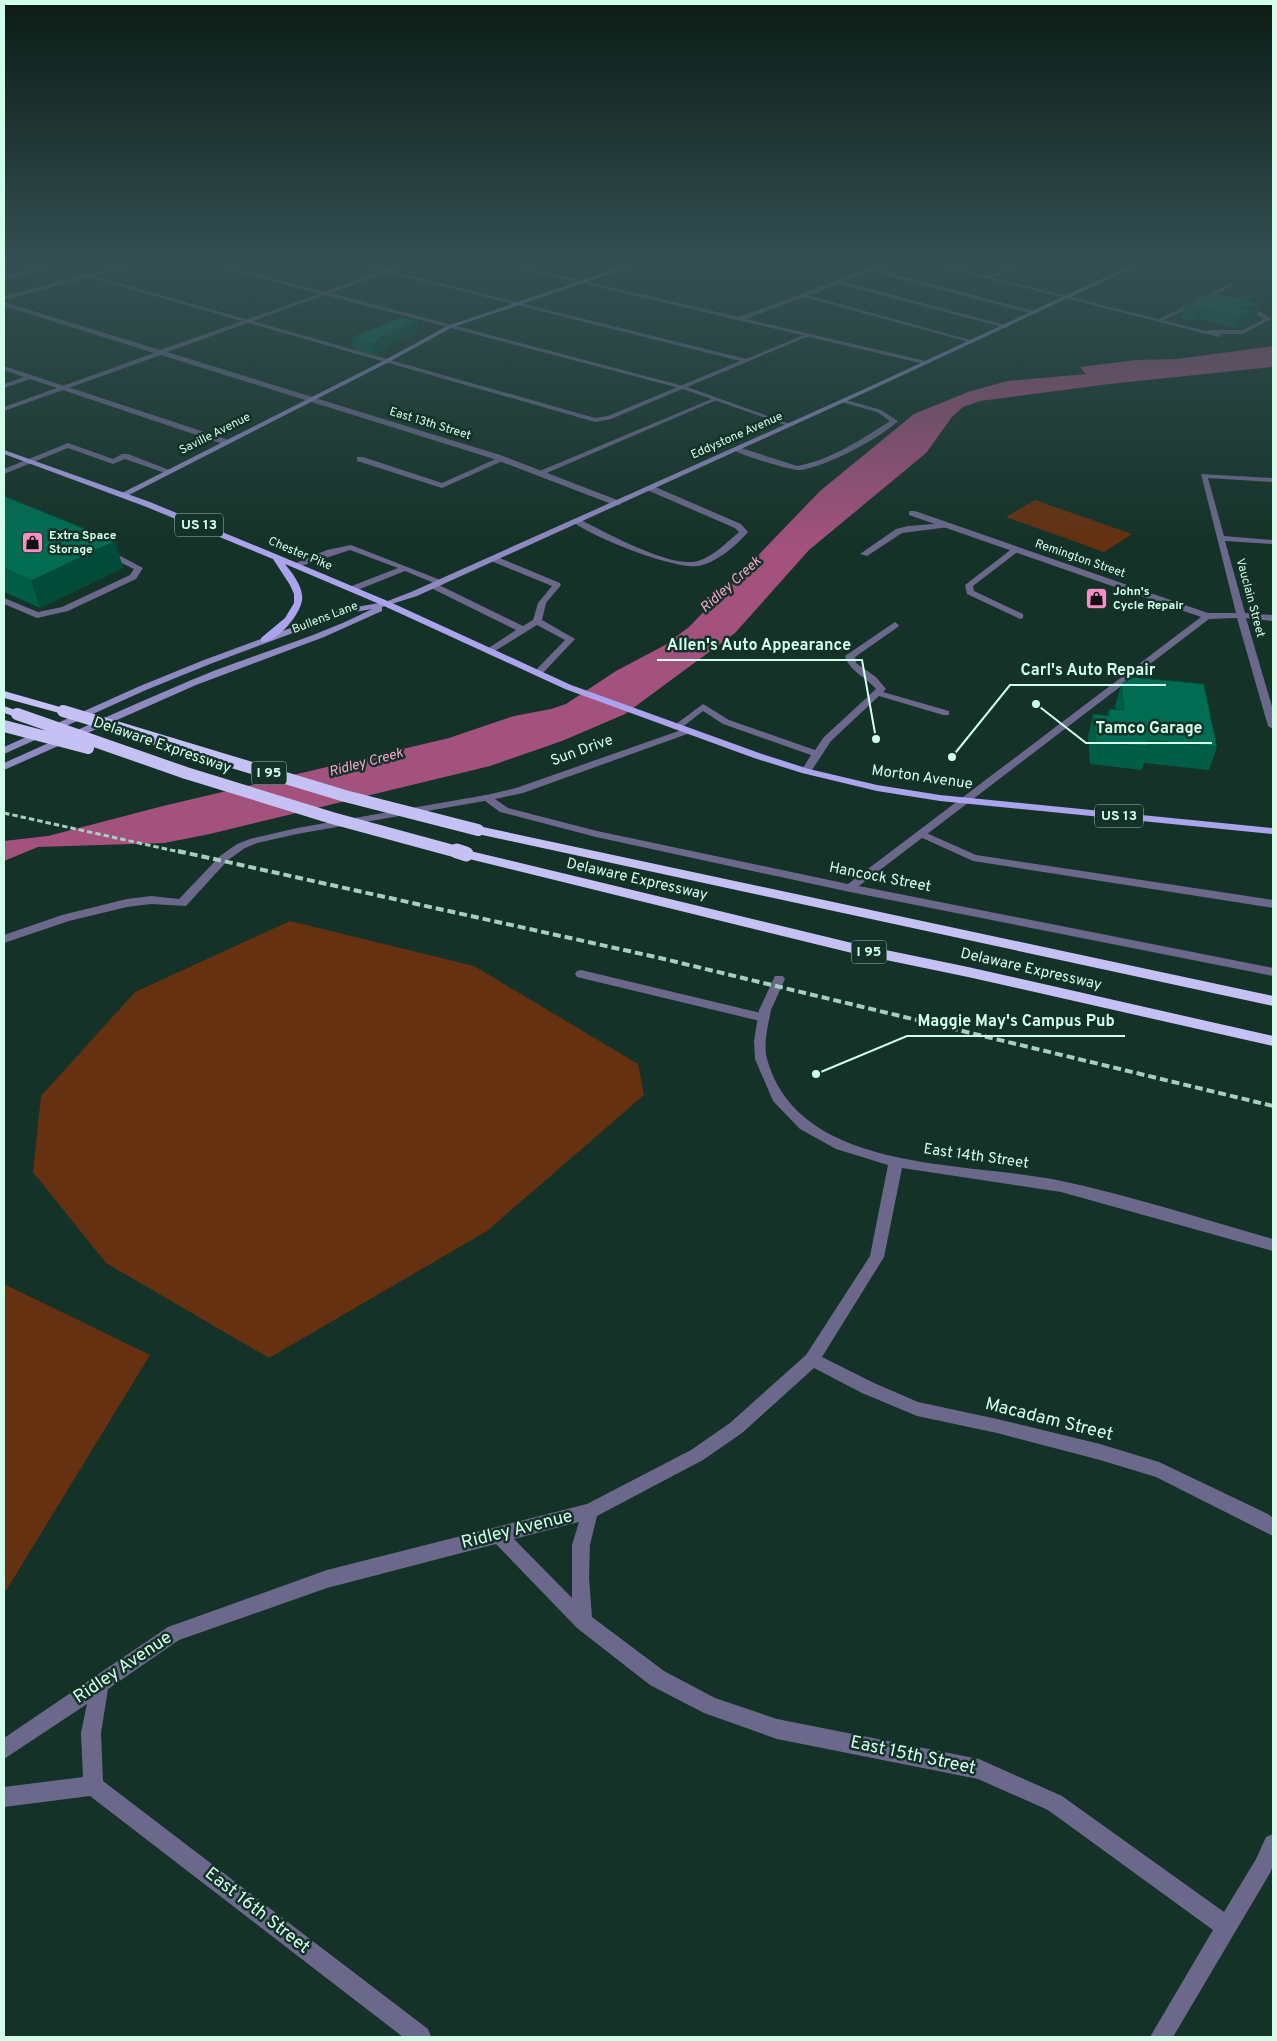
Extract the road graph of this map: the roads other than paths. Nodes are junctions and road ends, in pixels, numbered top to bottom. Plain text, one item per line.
1 (155, 354) edge
2 (168, 354) edge
3 (363, 354) edge
4 (399, 354) edge
5 (554, 354) edge
6 (721, 354) edge
7 (764, 354) edge
8 (891, 354) edge
9 (942, 354) edge
10 (387, 361) junction
11 (748, 361) junction
12 (924, 362) junction
13 (4, 368) edge
14 (29, 377) junction
15 (4, 386) edge
16 (62, 388) junction
17 (685, 388) junction
18 (310, 398) junction
19 (716, 399) junction
20 (843, 401) junction
21 (4, 409) edge
22 (790, 425) junction
23 (226, 442) junction
24 (735, 450) junction
25 (4, 452) edge
26 (360, 459) dead end
27 (503, 459) junction
28 (29, 461) junction
29 (168, 471) junction
30 (4, 472) edge
31 (539, 473) junction
32 (1273, 480) edge
33 (650, 488) junction
34 (122, 494) junction
35 (617, 502) junction
36 (912, 513) dead end
37 (576, 521) junction
38 (946, 525) junction
39 (1222, 538) junction
40 (1273, 542) edge
41 (96, 547) edge
42 (1016, 550) junction
43 (864, 554) dead end
44 (275, 557) junction
45 (494, 558) junction
46 (295, 565) junction
47 (406, 568) junction
48 (437, 584) junction
49 (352, 589) junction
50 (4, 601) edge
51 (387, 604) junction
52 (1241, 615) junction
53 (1020, 616) dead end
54 (1207, 616) junction
55 (1273, 618) edge
56 (537, 621) junction
57 (895, 625) dead end
58 (523, 630) junction
59 (264, 640) junction
60 (490, 651) junction
61 (538, 673) junction
62 (580, 691) joint
63 (877, 692) junction
64 (7, 693) edge
65 (4, 709) edge
66 (946, 713) dead end
67 (4, 726) edge
68 (1273, 726) edge
69 (677, 727) junction
70 (687, 731) junction
71 (4, 751) edge
72 (817, 754) junction
73 (4, 767) edge
74 (806, 771) junction
75 (186, 773) junction
76 (486, 798) junction
77 (965, 800) junction
78 (1273, 831) edge
79 (922, 834) junction
80 (850, 888) junction
81 (1273, 904) edge
82 (4, 939) edge
83 (1273, 972) edge
84 (581, 974) dead end
85 (779, 979) dead end
86 (1273, 1001) edge
87 (765, 1014) junction
88 (1273, 1040) edge
89 (896, 1162) junction
90 (1273, 1245) edge
91 (812, 1360) junction
92 (590, 1511) junction
93 (1273, 1528) edge
94 (499, 1534) junction
95 (583, 1622) junction
96 (100, 1683) junction
97 (4, 1749) edge
98 (93, 1786) junction
99 (4, 1797) edge
100 (1273, 1844) edge
101 (1268, 1869) edge
102 (1227, 1927) junction
103 (420, 2037) edge
104 (1162, 2037) edge

1 - 16 street
2 - 18 street, East 13th Street
3 - 10 street
4 - 10 street, Saville Avenue
5 - 17 street
6 - 11 street
7 - 11 street
8 - 12 street
9 - 12 street, Eddystone Avenue
10 - 17 street
10 - 18 street, Saville Avenue
11 - 17 street
12 - 20 street, Eddystone Avenue
13 - 14 street
14 - 15 street
14 - 16 street
16 - 21 street
16 - 23 street
17 - 19 street
18 - 23 street, Saville Avenue
18 - 27 street, East 13th Street
19 - 22 street
19 - 31 street
20 - 22 street, Eddystone Avenue
20 - 24 street
22 - 24 street, Eddystone Avenue
23 - 29 street, Saville Avenue
24 - 33 street, Eddystone Avenue
25 - 28 main road, Chester Pike / US 13
26 - 27 street
27 - 31 street, East 13th Street
28 - 29 street
28 - 30 street
28 - 34 main road, Chester Pike / US 13
29 - 34 street, Saville Avenue
31 - 35 street, East 13th Street
32 - 39 street, Vauclain Street
33 - 35 street, Eddystone Avenue
33 - 37 street
34 - 44 main road, Chester Pike / US 13
35 - 37 street, Eddystone Avenue
36 - 38 street, Remington Street
37 - 45 street, Eddystone Avenue
38 - 42 street, Remington Street
38 - 43 street
39 - 40 street
39 - 52 street, Vauclain Street
41 - 50 street
42 - 53 street
42 - 54 street, Remington Street
44 - 46 main road, Chester Pike / US 13
44 - 59 main road
45 - 48 street, Eddystone Avenue
45 - 56 street
46 - 47 street
46 - 49 main road, Chester Pike / US 13
47 - 48 street
47 - 49 street
48 - 51 street, Eddystone Avenue
48 - 58 street
49 - 51 main road, Chester Pike / US 13
51 - 59 street, Bullens Lane
51 - 60 main road, Chester Pike / US 13
51 - 73 street, Bullens Lane
52 - 54 street, Remington Street
52 - 55 street, Remington Street
52 - 68 street, Vauclain Street
54 - 77 street
56 - 58 street
56 - 61 street
57 - 63 street
58 - 60 street
59 - 71 street, Bullens Lane
60 - 61 main road, Chester Pike / US 13
61 - 62 main road, Chester Pike / US 13
62 - 69 main road, Morton Avenue / US 13
63 - 66 street
63 - 72 street
64 - 86 highway, Delaware Expressway / I 95, bridge
65 - 75 highway, Delaware Expressway / I 95, bridge
67 - 75 highway, bridge
69 - 70 main road, Morton Avenue / US 13
69 - 72 street
70 - 74 main road, Morton Avenue / US 13
70 - 76 street, Sun Drive
72 - 74 street
74 - 77 main road, Morton Avenue / US 13
75 - 88 highway, Delaware Expressway / I 95, bridge
76 - 80 street, Hancock Street
76 - 82 street, Sun Drive
77 - 78 main road, Morton Avenue / US 13
77 - 79 street
79 - 80 street
79 - 81 street
80 - 83 street, Hancock Street
84 - 87 street
85 - 87 street, East 14th Street
87 - 89 street, East 14th Street
89 - 90 street, East 14th Street
89 - 91 street, Ridley Avenue
91 - 92 street, Ridley Avenue
91 - 93 street, Macadam Street
92 - 94 street, Ridley Avenue
92 - 95 street
94 - 95 street, East 15th Street
94 - 96 street, Ridley Avenue
95 - 102 street, East 15th Street
96 - 97 street, Ridley Avenue
96 - 98 street
98 - 99 street
98 - 103 street, East 16th Street
100 - 101 street
101 - 102 street
102 - 104 street

